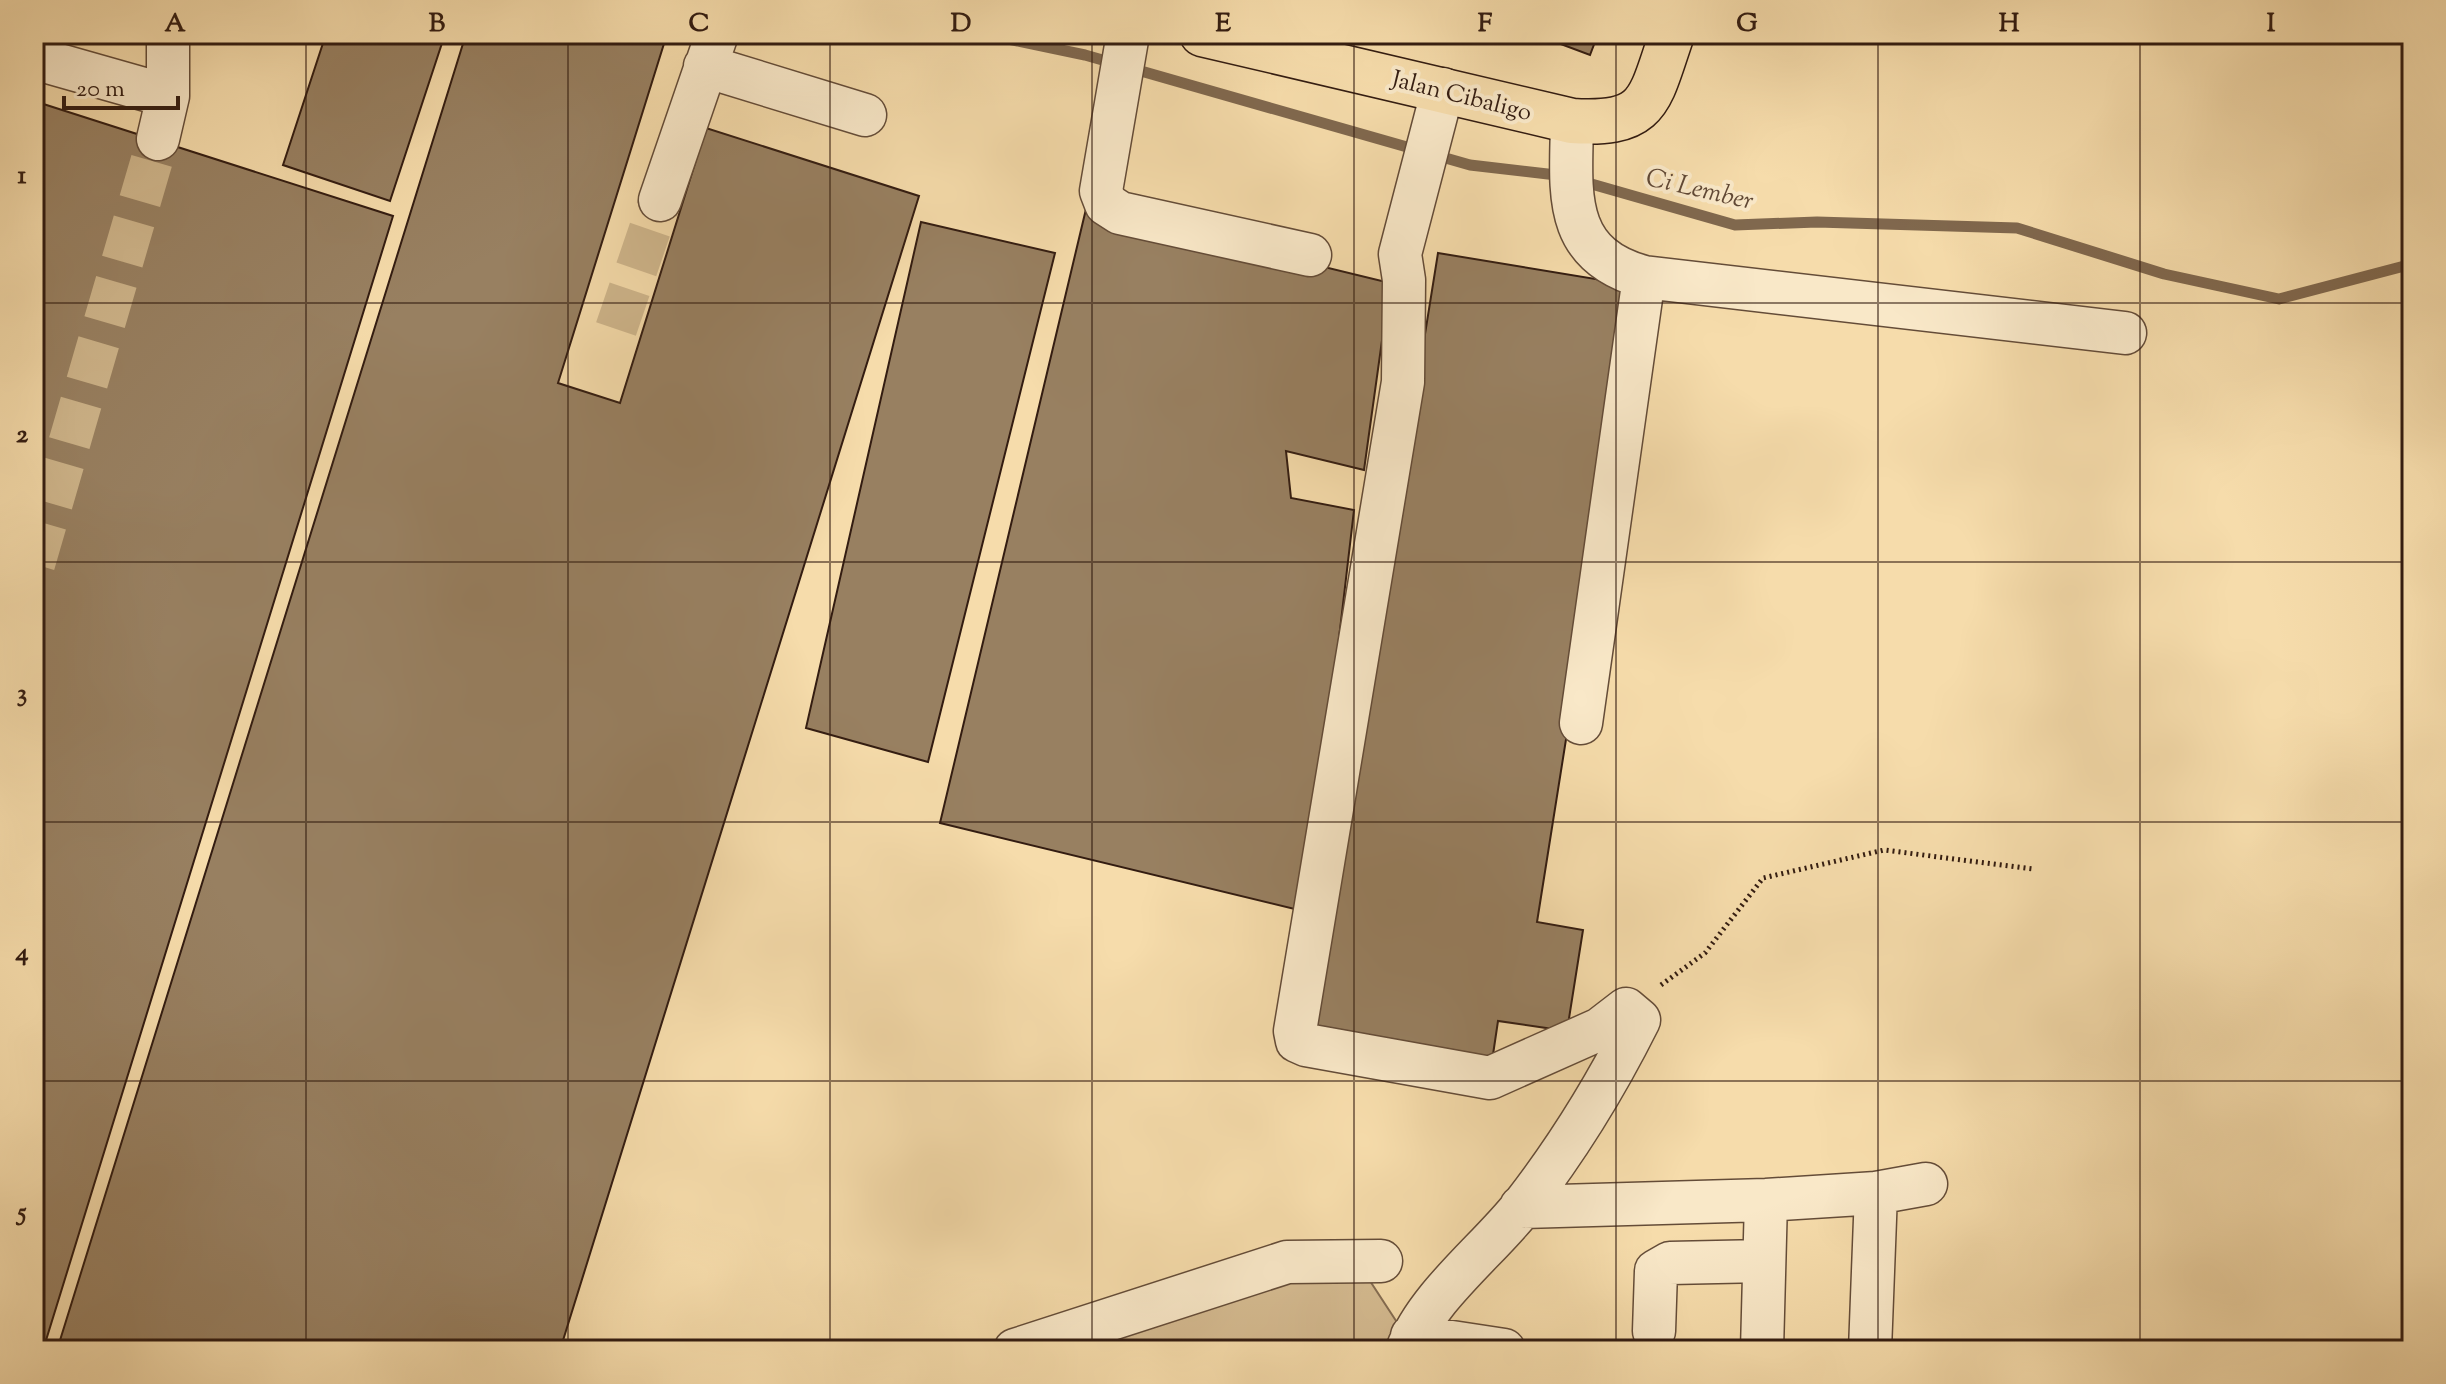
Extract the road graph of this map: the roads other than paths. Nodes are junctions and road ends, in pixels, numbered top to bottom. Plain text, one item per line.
1 (168, 34) edge
2 (1202, 34) edge
3 (1672, 34) edge
4 (1127, 43) edge
5 (711, 50) edge
6 (34, 58) edge
7 (1443, 89) junction
8 (168, 96) junction
9 (865, 115) dead end
10 (158, 139) tunnel mouth
11 (1572, 155) junction
12 (660, 200) tunnel mouth
13 (1310, 255) dead end
14 (1644, 277) junction
15 (2125, 333) dead end
16 (1581, 723) dead end
17 (1926, 1184) dead end
18 (1876, 1193) junction
19 (1766, 1200) junction
20 (1521, 1207) junction
21 (1381, 1261) dead end
22 (1764, 1261) junction
23 (1654, 1331) dead end
24 (1410, 1343) edge
25 (1015, 1350) edge
26 (1504, 1350) edge
27 (1762, 1350) edge
28 (1870, 1350) edge

1 - 8 street
2 - 7 main road, Jalan Cibaligo
3 - 11 main road, Jalan Cibaligo
4 - 13 street
5 - 9 street
5 - 12 street
6 - 8 street
7 - 11 main road, Jalan Cibaligo
7 - 20 street
8 - 10 street
11 - 14 street
14 - 15 street
14 - 16 street
17 - 18 street
18 - 19 street
18 - 28 street
19 - 20 street
19 - 22 street
20 - 24 street
21 - 25 street
22 - 23 street
22 - 27 street
24 - 26 street

